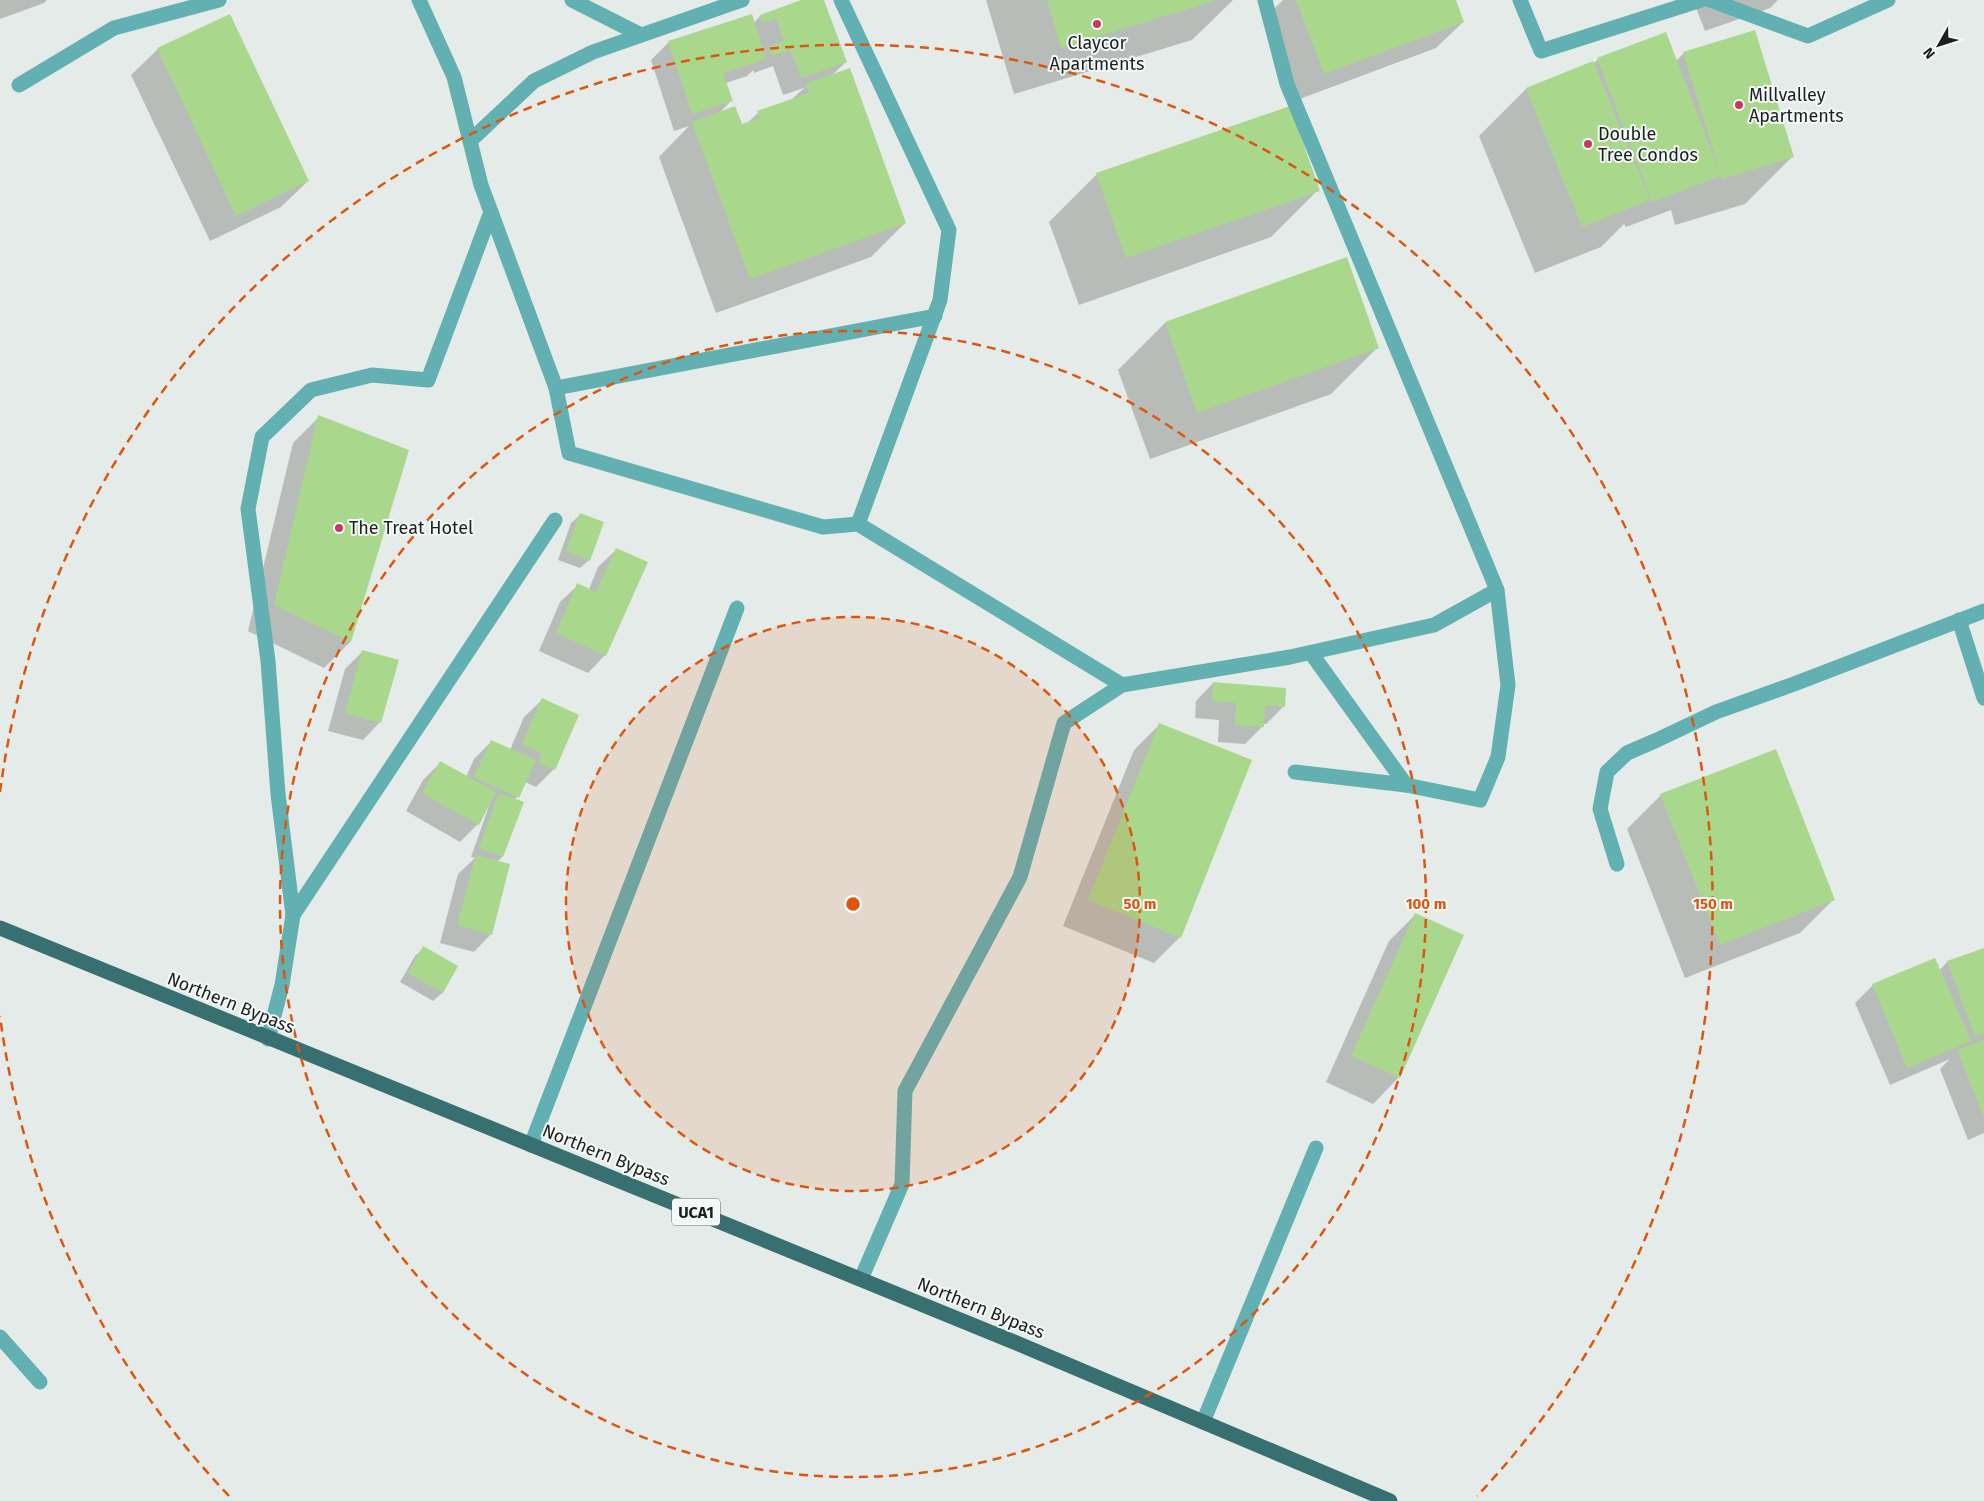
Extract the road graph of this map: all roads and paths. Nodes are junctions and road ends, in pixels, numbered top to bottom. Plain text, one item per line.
1 (219, 0) edge
2 (419, 0) edge
3 (572, 0) edge
4 (742, 0) edge
5 (841, 0) edge
6 (1265, 0) edge
7 (1520, 0) edge
8 (1701, 0) edge
9 (1710, 0) edge
10 (1888, 0) edge
11 (640, 35) junction
12 (19, 85) dead end
13 (470, 141) junction
14 (491, 212) junction
15 (935, 316) junction
16 (556, 388) junction
17 (555, 520) dead end
18 (858, 524) junction
19 (1497, 590) junction
20 (737, 608) dead end
21 (1984, 611) edge
22 (1959, 620) junction
23 (1311, 653) junction
24 (1122, 685) junction
25 (1984, 698) edge
26 (1296, 772) dead end
27 (1406, 785) junction
28 (1617, 864) dead end
29 (293, 915) junction
30 (0, 928) edge
31 (268, 1039) junction
32 (531, 1145) junction
33 (1316, 1148) dead end
34 (861, 1279) junction
35 (0, 1337) edge
36 (40, 1382) dead end
37 (1203, 1422) junction
38 (1390, 1501) edge

1 - 12 street
2 - 13 street
3 - 11 street
4 - 11 street
5 - 15 street
6 - 19 street
7 - 8 street
9 - 10 street
11 - 13 street
13 - 14 street
14 - 16 street
14 - 29 street
15 - 16 street
15 - 18 street
16 - 18 street
17 - 29 street
18 - 24 street
19 - 23 street
19 - 27 street
20 - 32 street
21 - 22 street
22 - 25 street
22 - 28 street
23 - 24 street
23 - 27 street
24 - 34 street
26 - 27 street
29 - 31 street
30 - 31 main road, Northern Bypass / UCA1
31 - 32 main road, Northern Bypass / UCA1
32 - 34 main road, Northern Bypass / UCA1
33 - 37 street
34 - 37 main road, Northern Bypass / UCA1
35 - 36 street
37 - 38 main road, Northern Bypass / UCA1

